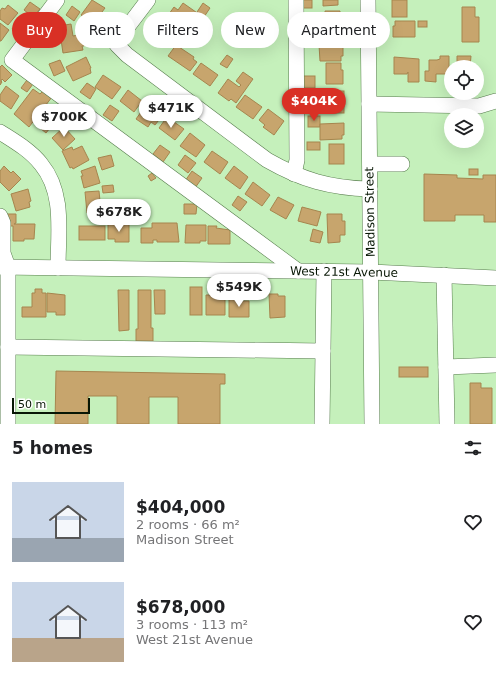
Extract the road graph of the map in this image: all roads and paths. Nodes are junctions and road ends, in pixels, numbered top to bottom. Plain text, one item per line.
1 (57, 0) edge
2 (148, 0) edge
3 (296, 0) edge
4 (368, 0) edge
5 (496, 101) edge
6 (369, 104) junction
7 (0, 132) edge
8 (370, 164) junction
9 (402, 164) dead end
10 (294, 174) junction
11 (370, 189) junction
12 (0, 216) edge
13 (4, 267) edge
14 (58, 268) junction
15 (298, 271) junction
16 (324, 271) junction
17 (371, 272) junction
18 (444, 275) junction
19 (496, 278) edge
20 (4, 303) edge
21 (4, 330) edge
22 (8, 347) junction
23 (323, 351) junction
24 (496, 365) edge
25 (446, 366) junction
26 (8, 424) edge
27 (322, 424) edge
28 (372, 424) edge
29 (446, 424) edge

1 - 15 street
2 - 10 street
3 - 10 street
4 - 6 street, Madison Street
5 - 6 street
6 - 8 street, Madison Street
7 - 14 street
8 - 9 street
8 - 11 street, Madison Street
10 - 11 street
11 - 17 street, Madison Street
12 - 13 street
13 - 14 street, West 21st Avenue
13 - 20 street
14 - 15 street, West 21st Avenue
15 - 16 street, West 21st Avenue
16 - 17 street, West 21st Avenue
16 - 23 street
17 - 18 street, West 21st Avenue
17 - 28 street, Madison Street
18 - 19 street, West 21st Avenue
18 - 25 street
20 - 21 street
21 - 22 street
22 - 23 street
22 - 26 street
23 - 27 street
24 - 25 street
25 - 29 street

